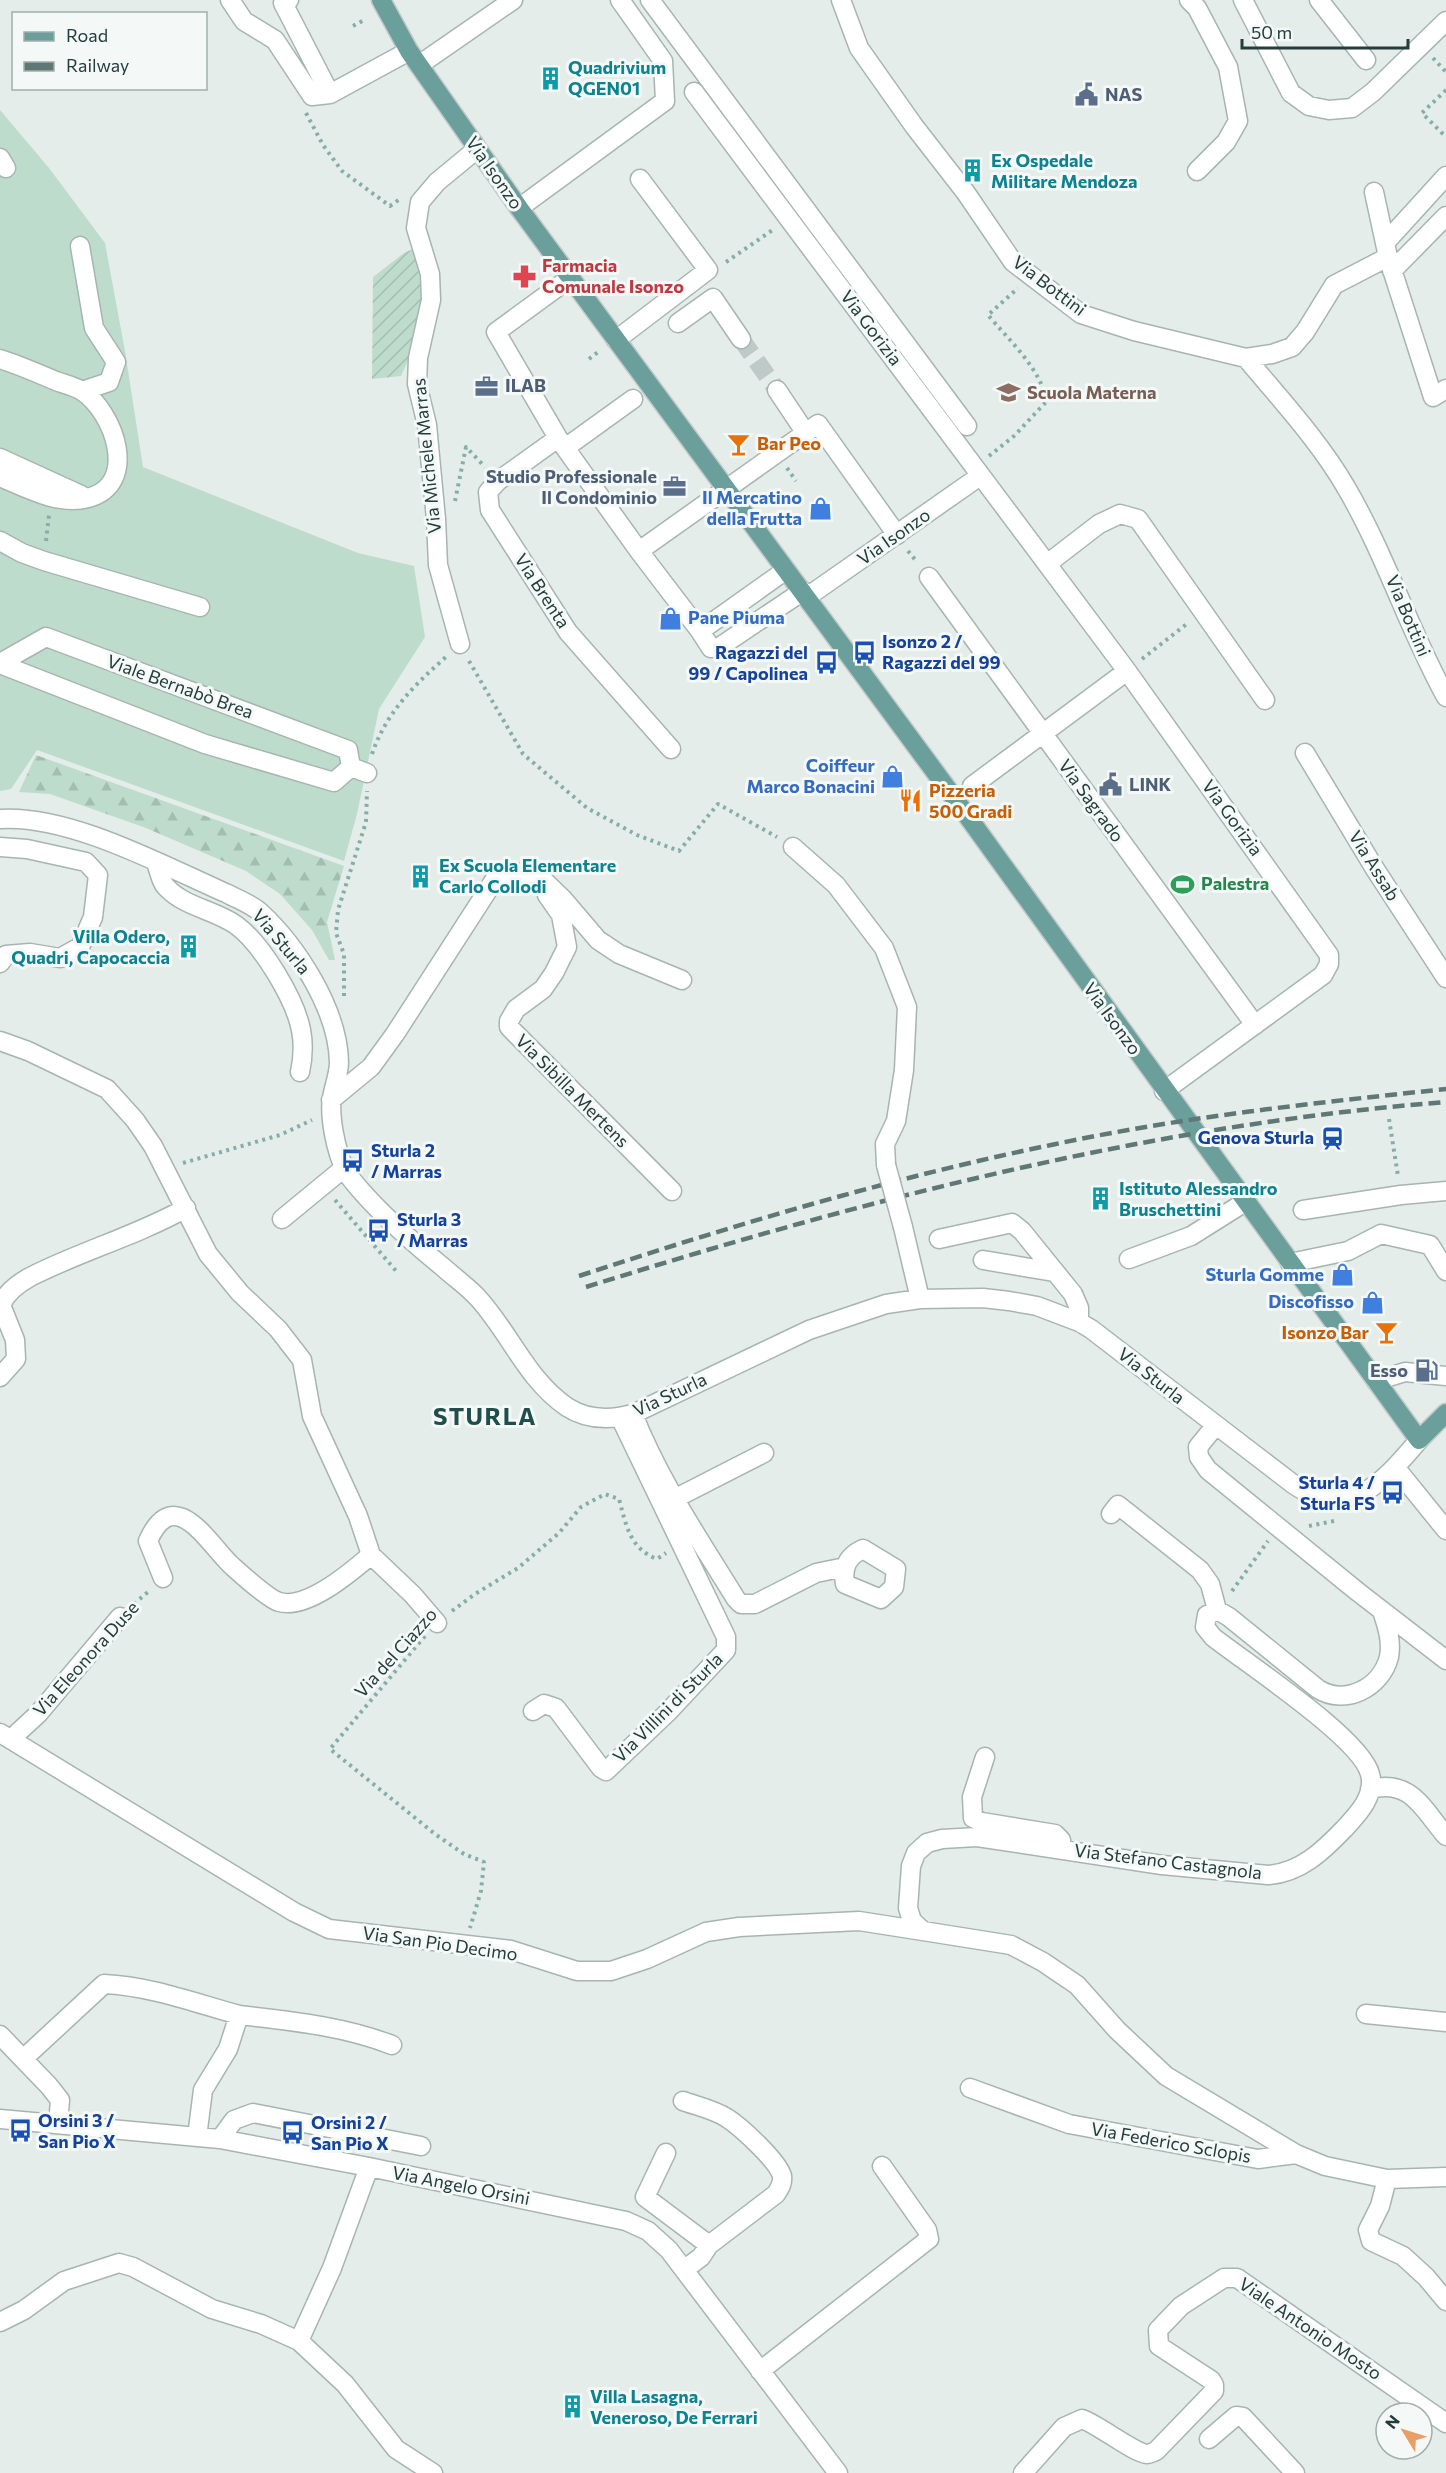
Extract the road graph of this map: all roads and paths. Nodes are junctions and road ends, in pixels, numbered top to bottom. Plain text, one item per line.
1 (230, 0) edge
2 (289, 0) edge
3 (381, 0) edge
4 (513, 0) edge
5 (620, 0) edge
6 (650, 0) edge
7 (841, 0) edge
8 (1189, 0) edge
9 (1243, 0) edge
10 (1319, 0) edge
11 (366, 19) dead end
12 (1446, 21) edge
13 (353, 26) dead end
14 (414, 58) junction
15 (1366, 60) dead end
16 (1446, 90) edge
17 (694, 92) dead end
18 (330, 94) junction
19 (301, 105) dead end
20 (1446, 137) edge
21 (477, 149) junction
22 (1197, 171) dead end
23 (1446, 176) edge
24 (640, 179) dead end
25 (1374, 192) dead end
26 (390, 206) dead end
27 (519, 208) junction
28 (1446, 216) edge
29 (762, 237) dead end
30 (80, 246) dead end
31 (1388, 257) junction
32 (708, 270) junction
33 (1032, 276) junction
34 (570, 278) junction
35 (678, 323) dead end
36 (741, 339) tunnel mouth
37 (616, 340) junction
38 (598, 352) dead end
39 (1246, 358) junction
40 (0, 359) edge
41 (589, 359) dead end
42 (1446, 389) edge
43 (777, 390) tunnel mouth
44 (82, 391) junction
45 (633, 399) dead end
46 (967, 426) dead end
47 (812, 428) junction
48 (562, 443) junction
49 (0, 458) edge
50 (785, 465) dead end
51 (981, 469) junction
52 (0, 477) edge
53 (498, 481) junction
54 (796, 481) dead end
55 (726, 489) junction
56 (51, 496) junction
57 (88, 498) junction
58 (453, 511) dead end
59 (897, 535) junction
60 (0, 541) edge
61 (639, 551) junction
62 (44, 561) junction
63 (1047, 564) junction
64 (786, 570) junction
65 (929, 577) dead end
66 (805, 594) junction
67 (200, 607) dead end
68 (700, 631) junction
69 (1171, 636) dead end
70 (460, 644) junction
71 (0, 664) edge
72 (1127, 671) junction
73 (1446, 697) edge
74 (1265, 700) dead end
75 (1042, 734) junction
76 (671, 749) dead end
77 (373, 751) dead end
78 (1305, 753) dead end
79 (972, 786) dead end
80 (0, 819) edge
81 (366, 822) dead end
82 (0, 847) edge
83 (793, 847) joint
84 (156, 863) junction
85 (518, 872) junction
86 (0, 963) edge
87 (1446, 978) edge
88 (682, 980) dead end
89 (339, 999) dead end
90 (1255, 1025) junction
91 (0, 1041) edge
92 (300, 1072) dead end
93 (1164, 1091) junction
94 (331, 1100) junction
95 (316, 1118) dead end
96 (1389, 1119) dead end
97 (344, 1168) junction
98 (165, 1169) junction
99 (323, 1186) junction
100 (672, 1191) dead end
101 (1446, 1191) edge
102 (1401, 1195) junction
103 (1245, 1202) junction
104 (186, 1208) junction
105 (1303, 1210) dead end
106 (282, 1219) dead end
107 (939, 1239) dead end
108 (1129, 1259) dead end
109 (983, 1260) dead end
110 (1290, 1263) junction
111 (1446, 1271) edge
112 (397, 1272) dead end
113 (1054, 1272) junction
114 (920, 1299) junction
115 (1079, 1322) junction
116 (1446, 1376) edge
117 (0, 1377) edge
118 (1376, 1381) junction
119 (1446, 1413) edge
120 (626, 1415) junction
121 (1216, 1425) junction
122 (1419, 1440) junction
123 (764, 1453) dead end
124 (1395, 1467) junction
125 (674, 1498) junction
126 (1111, 1514) dead end
127 (1279, 1528) junction
128 (1446, 1530) edge
129 (667, 1545) dead end
130 (371, 1555) junction
131 (845, 1566) dead end
132 (163, 1578) joint
133 (1217, 1610) junction
134 (1382, 1611) junction
135 (120, 1617) joint
136 (436, 1623) junction
137 (1446, 1660) edge
138 (533, 1711) dead end
139 (6, 1735) edge
140 (985, 1757) dead end
141 (1370, 1789) junction
142 (1446, 1836) edge
143 (1062, 1849) junction
144 (923, 1931) junction
145 (464, 1944) junction
146 (1366, 2014) dead end
147 (238, 2015) junction
148 (1446, 2022) edge
149 (0, 2035) edge
150 (392, 2045) dead end
151 (23, 2059) junction
152 (970, 2088) dead end
153 (683, 2101) dead end
154 (0, 2119) edge
155 (58, 2124) junction
156 (197, 2137) junction
157 (220, 2139) junction
158 (421, 2146) dead end
159 (666, 2153) dead end
160 (1296, 2154) junction
161 (882, 2166) dead end
162 (369, 2168) junction
163 (1446, 2177) edge
164 (1387, 2179) junction
165 (709, 2245) junction
166 (685, 2269) junction
167 (1446, 2301) edge
168 (0, 2322) edge
169 (299, 2341) junction
170 (760, 2371) junction
171 (1446, 2423) edge
172 (1209, 2439) dead end
173 (433, 2473) edge
174 (838, 2473) edge
175 (1023, 2473) edge
176 (1295, 2473) edge

1 - 18 street
2 - 18 street
3 - 14 main road, Via Isonzo
4 - 14 street
5 - 27 street
6 - 46 street
7 - 33 street, Via Bottini
8 - 22 street
9 - 12 street
10 - 15 street
11 - 13 path
14 - 18 street
14 - 21 main road, Via Isonzo
16 - 20 path
17 - 51 street, Via Gorizia
19 - 26 path
21 - 27 main road, Via Isonzo
21 - 70 street, Via Michele Marras
23 - 31 street, Via Bottini
24 - 32 street
25 - 31 street
27 - 34 main road, Via Isonzo
28 - 31 street, Via Bottini
29 - 32 path
30 - 44 street
31 - 39 street, Via Bottini
31 - 42 street
32 - 37 street
33 - 39 street, Via Bottini
33 - 51 path
34 - 37 main road, Via Isonzo
34 - 48 street
35 - 36 street
37 - 55 main road, Via Isonzo
38 - 41 path
39 - 73 street, Via Bottini
40 - 44 street
43 - 47 street
44 - 57 street
45 - 48 street
47 - 55 street
47 - 59 street
48 - 53 street
48 - 61 street
49 - 57 street
50 - 54 path
51 - 59 street, Via Isonzo
51 - 63 street, Via Gorizia
52 - 56 street
53 - 58 path
53 - 76 street, Via Brenta
55 - 61 street
55 - 64 main road, Via Isonzo
56 - 57 street
56 - 62 path
59 - 66 street, Via Isonzo
60 - 62 street
61 - 68 street
62 - 67 street
63 - 72 street, Via Gorizia
63 - 74 street
64 - 66 main road, Via Isonzo
64 - 68 street
65 - 75 street, Via Sagrado
66 - 68 street
66 - 93 main road, Via Isonzo
69 - 72 path
70 - 77 path
70 - 83 path
71 - 71 street, Viale Bernabò Brea
72 - 75 street
72 - 90 street, Via Gorizia
75 - 79 street
75 - 90 street, Via Sagrado
78 - 87 street, Via Assab
80 - 84 street, Via Sturla
81 - 89 path
82 - 86 street
83 - 114 street, bridge
84 - 92 street
84 - 94 street, Via Sturla
85 - 88 street
85 - 94 street
85 - 100 street, Via Sibilla Mertens
90 - 93 street, Via Gorizia
91 - 98 street
93 - 103 main road, Via Isonzo
94 - 97 street, Via Sturla
95 - 98 path
96 - 102 path
97 - 99 street
97 - 120 street, Via Sturla
98 - 104 street
99 - 106 street
99 - 112 path
101 - 102 street
102 - 105 street
103 - 108 street
103 - 110 main road, Via Isonzo
104 - 117 street
104 - 130 street
107 - 113 street
109 - 113 street
110 - 111 street
110 - 118 main road, Via Isonzo
113 - 115 street
114 - 115 street, Via Sturla
114 - 120 street, Via Sturla
115 - 121 street, Via Sturla
116 - 118 street
118 - 122 main road, Via Isonzo
119 - 122 main road, Via Sturla
120 - 125 street
120 - 138 street, Via Villini di Sturla
121 - 124 street, Via Sturla
121 - 127 street
122 - 124 street, Via Sturla
123 - 125 street
124 - 128 street
125 - 131 street
126 - 133 street
127 - 133 path
127 - 134 street
129 - 136 path, Via del Ciazzo
130 - 132 street
130 - 136 street
132 - 135 path, Via Eleonora Duse
133 - 134 street
133 - 141 street
134 - 137 street
135 - 139 street, Via Eleonora Duse
136 - 145 path, Via del Ciazzo
139 - 145 street, Via San Pio Decimo
140 - 143 street, Via Stefano Castagnola
141 - 142 street
141 - 143 street, Via Stefano Castagnola
143 - 144 street, Via Stefano Castagnola
144 - 145 street, Via San Pio Decimo
144 - 160 street
146 - 148 street
147 - 150 street
147 - 151 street
147 - 156 street
149 - 151 street
151 - 155 street
152 - 160 street, Via Federico Sclopis
153 - 165 street
154 - 155 street, Via Angelo Orsini
155 - 156 street, Via Angelo Orsini
156 - 157 street, Via Angelo Orsini
157 - 158 street, Via Angelo Orsini
157 - 162 street, Via Angelo Orsini
159 - 165 street
160 - 164 street, Via Federico Sclopis
161 - 170 street
162 - 166 street, Via Angelo Orsini
162 - 169 street
163 - 164 street, Via Federico Sclopis
164 - 167 street
165 - 166 street
166 - 170 street, Via Angelo Orsini
168 - 169 street
169 - 173 street
170 - 174 street, Via Angelo Orsini
171 - 175 street, Viale Antonio Mosto
172 - 176 street

